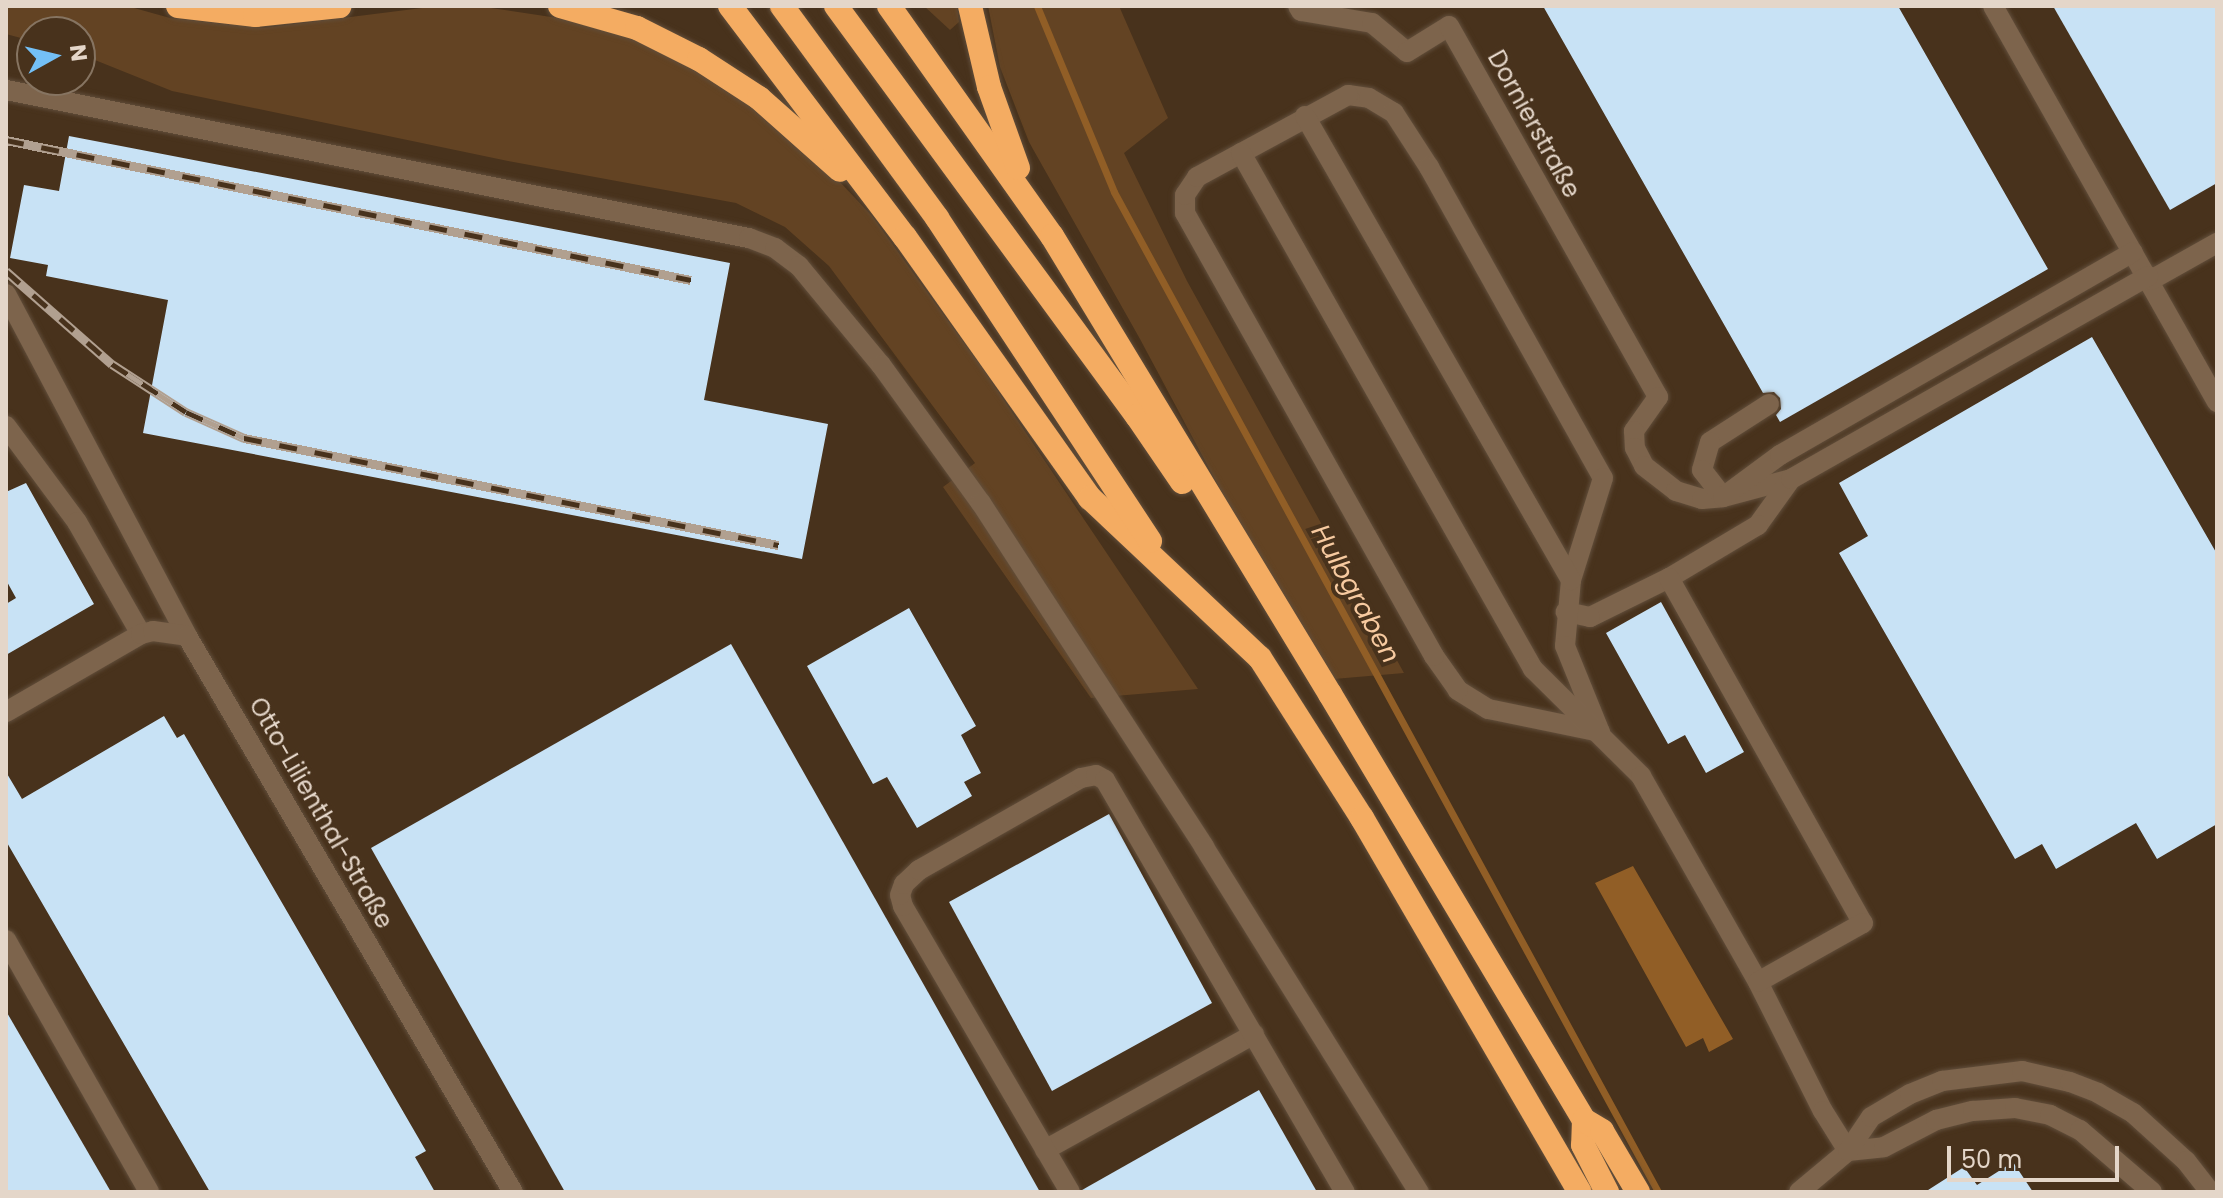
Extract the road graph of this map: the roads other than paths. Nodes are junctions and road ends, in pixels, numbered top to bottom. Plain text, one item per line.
1 (178, 6) edge
2 (340, 6) edge
3 (560, 6) edge
4 (730, 6) edge
5 (782, 6) edge
6 (836, 6) edge
7 (889, 6) edge
8 (970, 6) edge
9 (1298, 6) edge
10 (1993, 6) edge
11 (6, 90) edge
12 (1305, 116) junction
13 (1241, 153) junction
14 (880, 204) junction
15 (1031, 204) junction
16 (2217, 243) edge
17 (2133, 252) junction
18 (2149, 278) junction
19 (6, 294) edge
20 (2217, 402) edge
21 (1769, 404) dead end
22 (7, 430) edge
23 (1791, 479) junction
24 (1723, 497) junction
25 (1171, 572) junction
26 (1669, 578) junction
27 (1571, 580) junction
28 (1566, 612) junction
29 (141, 634) junction
30 (187, 636) junction
31 (1330, 694) junction
32 (6, 712) edge
33 (1600, 732) junction
34 (6, 940) edge
35 (1758, 982) junction
36 (1254, 1034) junction
37 (1584, 1120) junction
38 (1045, 1150) junction
39 (1848, 1151) junction
40 (149, 1192) edge
41 (513, 1192) edge
42 (1070, 1192) edge
43 (1345, 1192) edge
44 (1419, 1192) edge
45 (1580, 1192) edge
46 (1607, 1192) edge
47 (1638, 1192) edge
48 (1799, 1192) edge
49 (2152, 1192) edge
50 (2210, 1192) edge

1 - 2 highway
3 - 14 highway
4 - 14 highway
5 - 25 highway
6 - 31 highway
7 - 15 highway
8 - 15 highway
9 - 24 street, Dornierstraße
10 - 17 street
11 - 44 street
12 - 13 street
12 - 27 street
12 - 27 street
13 - 33 street
13 - 33 street
14 - 25 highway
15 - 31 highway
16 - 18 street
17 - 18 street
17 - 24 street
18 - 20 street
18 - 23 street
19 - 30 street, Otto-Lilienthal-Straße
21 - 24 street
22 - 29 street
23 - 24 street
23 - 26 street
25 - 45 highway
26 - 28 street
26 - 35 street
27 - 28 street
28 - 33 street
29 - 30 street
29 - 32 street
30 - 41 street, Otto-Lilienthal-Straße
31 - 37 highway
33 - 35 street
34 - 40 street
35 - 39 street
36 - 38 street
36 - 38 street
36 - 43 street
37 - 46 highway
37 - 47 highway
38 - 42 street
39 - 48 street
39 - 49 street
39 - 50 street

